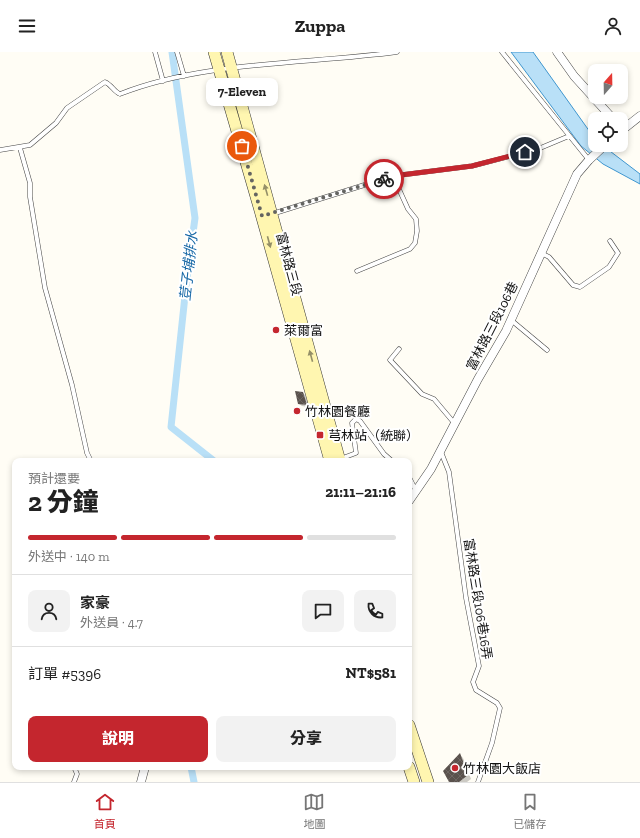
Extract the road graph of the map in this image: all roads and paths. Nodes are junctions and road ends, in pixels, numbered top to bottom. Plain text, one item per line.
1 (155, 52) edge
2 (177, 52) edge
3 (214, 52) edge
4 (227, 52) edge
5 (397, 52) edge
6 (502, 52) edge
7 (557, 52) edge
8 (359, 54) edge
9 (232, 68) junction
10 (220, 70) junction
11 (184, 76) junction
12 (164, 81) junction
13 (588, 91) edge
14 (600, 104) edge
15 (607, 112) edge
16 (640, 116) edge
17 (628, 125) edge
18 (569, 136) junction
19 (20, 148) junction
20 (0, 150) edge
21 (598, 152) edge
22 (589, 160) junction
23 (393, 176) junction
24 (267, 215) junction
25 (610, 241) dead end
26 (541, 253) junction
27 (357, 271) dead end
28 (511, 320) junction
29 (398, 349) dead end
30 (548, 350) dead end
31 (455, 424) junction
32 (441, 451) junction
33 (90, 458) edge
34 (336, 458) edge
35 (342, 458) edge
36 (389, 458) edge
37 (412, 483) edge
38 (417, 492) junction
39 (412, 497) edge
40 (412, 734) edge
41 (75, 770) edge
42 (144, 770) edge
43 (410, 770) edge
44 (74, 782) edge
45 (141, 782) edge
46 (414, 782) edge
47 (428, 782) edge
48 (478, 782) edge

1 - 12 lane
2 - 11 lane
3 - 10 main road, 富林路三段
4 - 9 main road, 富林路三段
5 - 8 lane
6 - 18 lane
7 - 13 street
8 - 9 lane
9 - 10 lane
24 -> 9 main road, 富林路三段
10 - 11 lane
10 - 24 main road, 富林路三段
11 - 12 lane
12 - 19 lane
14 - 15 street
16 - 17 street
18 - 22 lane
18 - 23 lane
19 - 20 lane
19 - 33 lane
21 - 22 street, 富林路三段106巷
22 - 26 street, 富林路三段106巷
23 - 24 lane
23 - 27 lane
24 - 34 main road, 富林路三段
25 - 26 lane
26 - 28 street, 富林路三段106巷
28 - 30 lane
28 - 31 street, 富林路三段106巷
29 - 31 lane
31 - 32 street, 富林路三段106巷
32 - 38 street, 富林路三段106巷
32 - 48 lane, 富林路三段106巷16弄
35 - 36 lane
37 - 38 lane
38 - 39 street, 富林路三段106巷
40 - 47 main road
41 - 44 lane
42 - 45 street
43 - 46 main road

